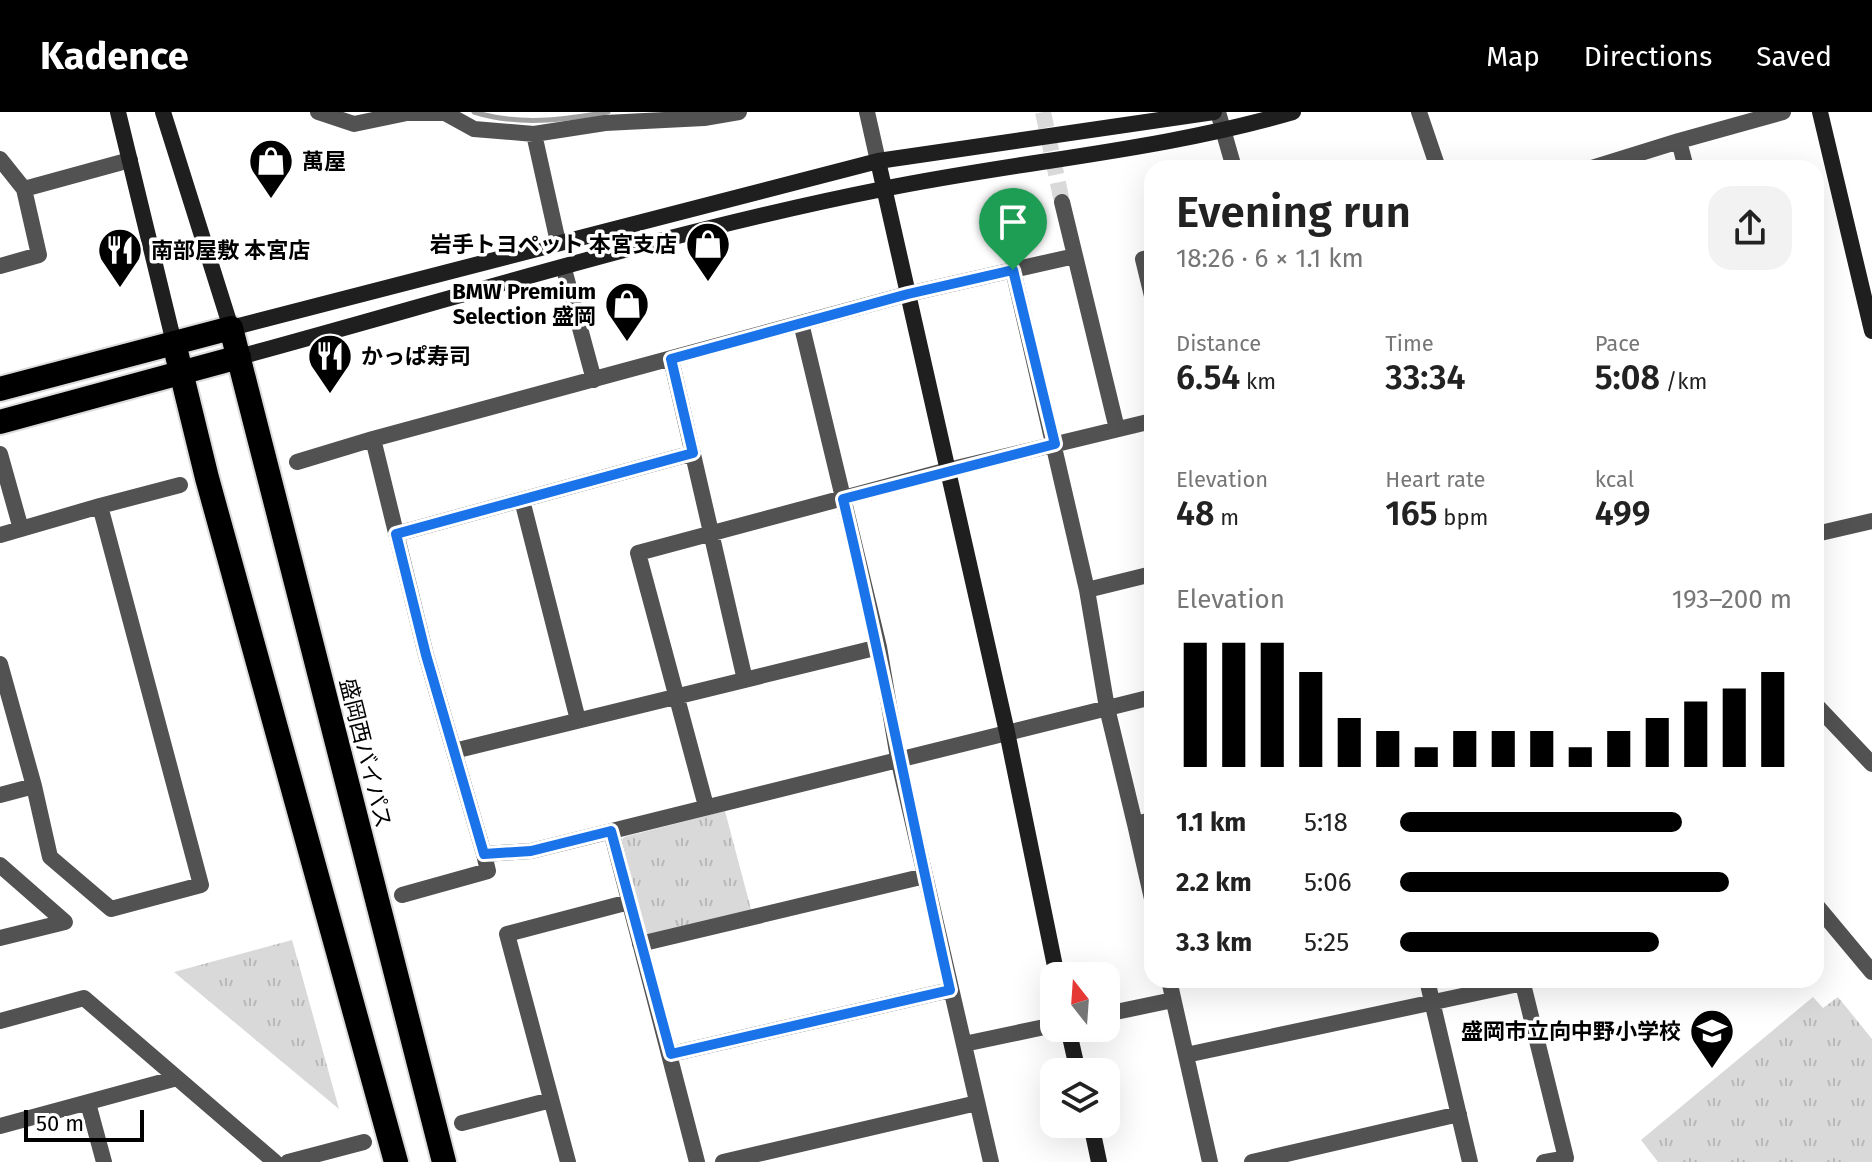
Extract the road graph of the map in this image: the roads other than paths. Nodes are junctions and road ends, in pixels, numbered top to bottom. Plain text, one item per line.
1 (118, 112) edge
2 (163, 112) edge
3 (318, 112) edge
4 (739, 112) edge
5 (867, 112) edge
6 (1216, 112) edge
7 (1293, 112) edge
8 (1419, 112) edge
9 (1783, 112) edge
10 (1820, 112) edge
11 (1223, 132) junction
12 (534, 134) junction
13 (1679, 141) junction
14 (0, 159) edge
15 (130, 160) junction
16 (1232, 160) edge
17 (1435, 160) edge
18 (1618, 160) edge
19 (1684, 160) edge
20 (878, 161) junction
21 (884, 188) junction
22 (24, 189) junction
23 (1062, 202) tunnel mouth
24 (558, 242) junction
25 (1075, 256) junction
26 (0, 266) edge
27 (564, 269) junction
28 (1013, 270) junction
29 (908, 294) junction
30 (801, 323) junction
31 (231, 328) junction
32 (1872, 331) edge
33 (174, 343) junction
34 (239, 357) junction
35 (671, 359) junction
36 (180, 374) junction
37 (594, 380) junction
38 (0, 389) edge
39 (0, 422) edge
40 (1144, 423) edge
41 (1117, 429) junction
42 (373, 439) junction
43 (1055, 444) junction
44 (693, 453) junction
45 (0, 454) edge
46 (297, 462) dead end
47 (948, 470) junction
48 (180, 485) dead end
49 (843, 499) junction
50 (522, 500) junction
51 (100, 506) junction
52 (1872, 521) edge
53 (21, 529) junction
54 (1824, 532) edge
55 (396, 534) junction
56 (712, 534) junction
57 (0, 535) edge
58 (1144, 576) edge
59 (1087, 590) junction
60 (879, 647) junction
61 (0, 664) edge
62 (745, 680) junction
63 (677, 696) junction
64 (1144, 699) edge
65 (1107, 708) junction
66 (1824, 713) edge
67 (578, 720) junction
68 (1007, 732) junction
69 (454, 751) junction
70 (898, 758) junction
71 (1872, 764) edge
72 (34, 786) junction
73 (0, 795) edge
74 (706, 806) junction
75 (1144, 822) edge
76 (1135, 824) junction
77 (611, 831) junction
78 (484, 854) junction
79 (1144, 864) edge
80 (0, 865) edge
81 (925, 876) junction
82 (402, 895) dead end
83 (629, 902) junction
84 (1824, 915) edge
85 (0, 938) edge
86 (640, 944) junction
87 (1054, 962) edge
88 (1872, 972) edge
89 (1171, 988) edge
90 (1429, 988) edge
91 (1493, 988) edge
92 (1524, 988) edge
93 (950, 990) junction
94 (1173, 1000) junction
95 (1432, 1000) junction
96 (1120, 1011) edge
97 (0, 1021) edge
98 (1040, 1028) edge
99 (964, 1044) junction
100 (671, 1054) junction
101 (1186, 1055) junction
102 (177, 1078) junction
103 (551, 1100) junction
104 (88, 1103) junction
105 (977, 1103) junction
106 (1459, 1114) junction
107 (462, 1123) dead end
108 (0, 1126) edge
109 (1094, 1138) edge
110 (364, 1142) dead end
111 (1566, 1160) edge
112 (104, 1162) edge
113 (275, 1162) edge
114 (288, 1162) edge
115 (396, 1162) edge
116 (444, 1162) edge
117 (568, 1162) edge
118 (697, 1162) edge
119 (723, 1162) edge
120 (991, 1162) edge
121 (1099, 1162) edge
122 (1210, 1162) edge
123 (1252, 1162) edge
124 (1470, 1162) edge
125 (1544, 1162) edge

1 - 15 street
2 - 31 street
3 - 12 street
4 - 12 street
5 - 20 street
6 - 11 street
6 - 20 street
7 - 11 street
8 - 17 street
9 - 13 street
10 - 32 street
11 - 16 street
11 - 21 street
12 - 24 street
13 - 18 street
13 - 19 street
14 - 22 street
15 - 22 street
15 - 33 street
20 - 21 street
20 - 24 street
21 - 27 street
21 - 29 street
22 - 26 street
23 - 25 street
24 - 31 street
25 - 28 street
25 - 41 street
27 - 34 street
27 - 37 street
28 - 29 street
28 - 43 street
29 - 30 street
29 - 47 street
30 - 35 street
30 - 49 street
31 - 33 highway
31 - 34 highway, 盛岡西バイパス
33 - 36 highway
33 - 38 highway
34 - 36 highway
34 - 116 highway, 盛岡西バイパス
35 - 37 street
35 - 44 street
36 - 39 highway
36 - 115 highway
37 - 42 street
40 - 41 street
41 - 43 street
42 - 46 street
42 - 55 street
43 - 47 street
43 - 59 street
44 - 50 street
44 - 56 street
45 - 53 street
47 - 49 street
47 - 68 street
48 - 51 street
49 - 56 street
49 - 60 street
50 - 55 street
50 - 67 street
51 - 53 street
51 - 72 street
52 - 54 street
53 - 57 street
55 - 69 street
56 - 62 street
56 - 63 street
58 - 59 street
59 - 65 street
60 - 62 street
60 - 70 street
61 - 72 street
62 - 63 street
63 - 67 street
63 - 74 street
64 - 65 street
65 - 68 street
65 - 76 street
66 - 71 street
67 - 69 street
68 - 70 street
68 - 87 street
69 - 78 street
70 - 74 street
70 - 81 street
72 - 73 street
74 - 77 street
75 - 76 street
76 - 79 street
77 - 78 street
77 - 83 street
78 - 82 street
80 - 85 street
81 - 86 street
81 - 93 street
83 - 86 street
83 - 103 street
84 - 88 street
86 - 100 street
89 - 94 street
90 - 95 street
91 - 95 street
92 - 111 street
93 - 99 street
93 - 100 street
94 - 96 street
94 - 101 street
95 - 101 street
95 - 106 street
97 - 102 street
98 - 99 street
99 - 105 street
100 - 118 street
101 - 122 street
102 - 104 street
102 - 113 street
103 - 107 street
103 - 117 street
104 - 108 street
104 - 112 street
105 - 119 street
105 - 120 street
106 - 123 street
106 - 124 street
109 - 121 street
110 - 114 street
111 - 125 street

